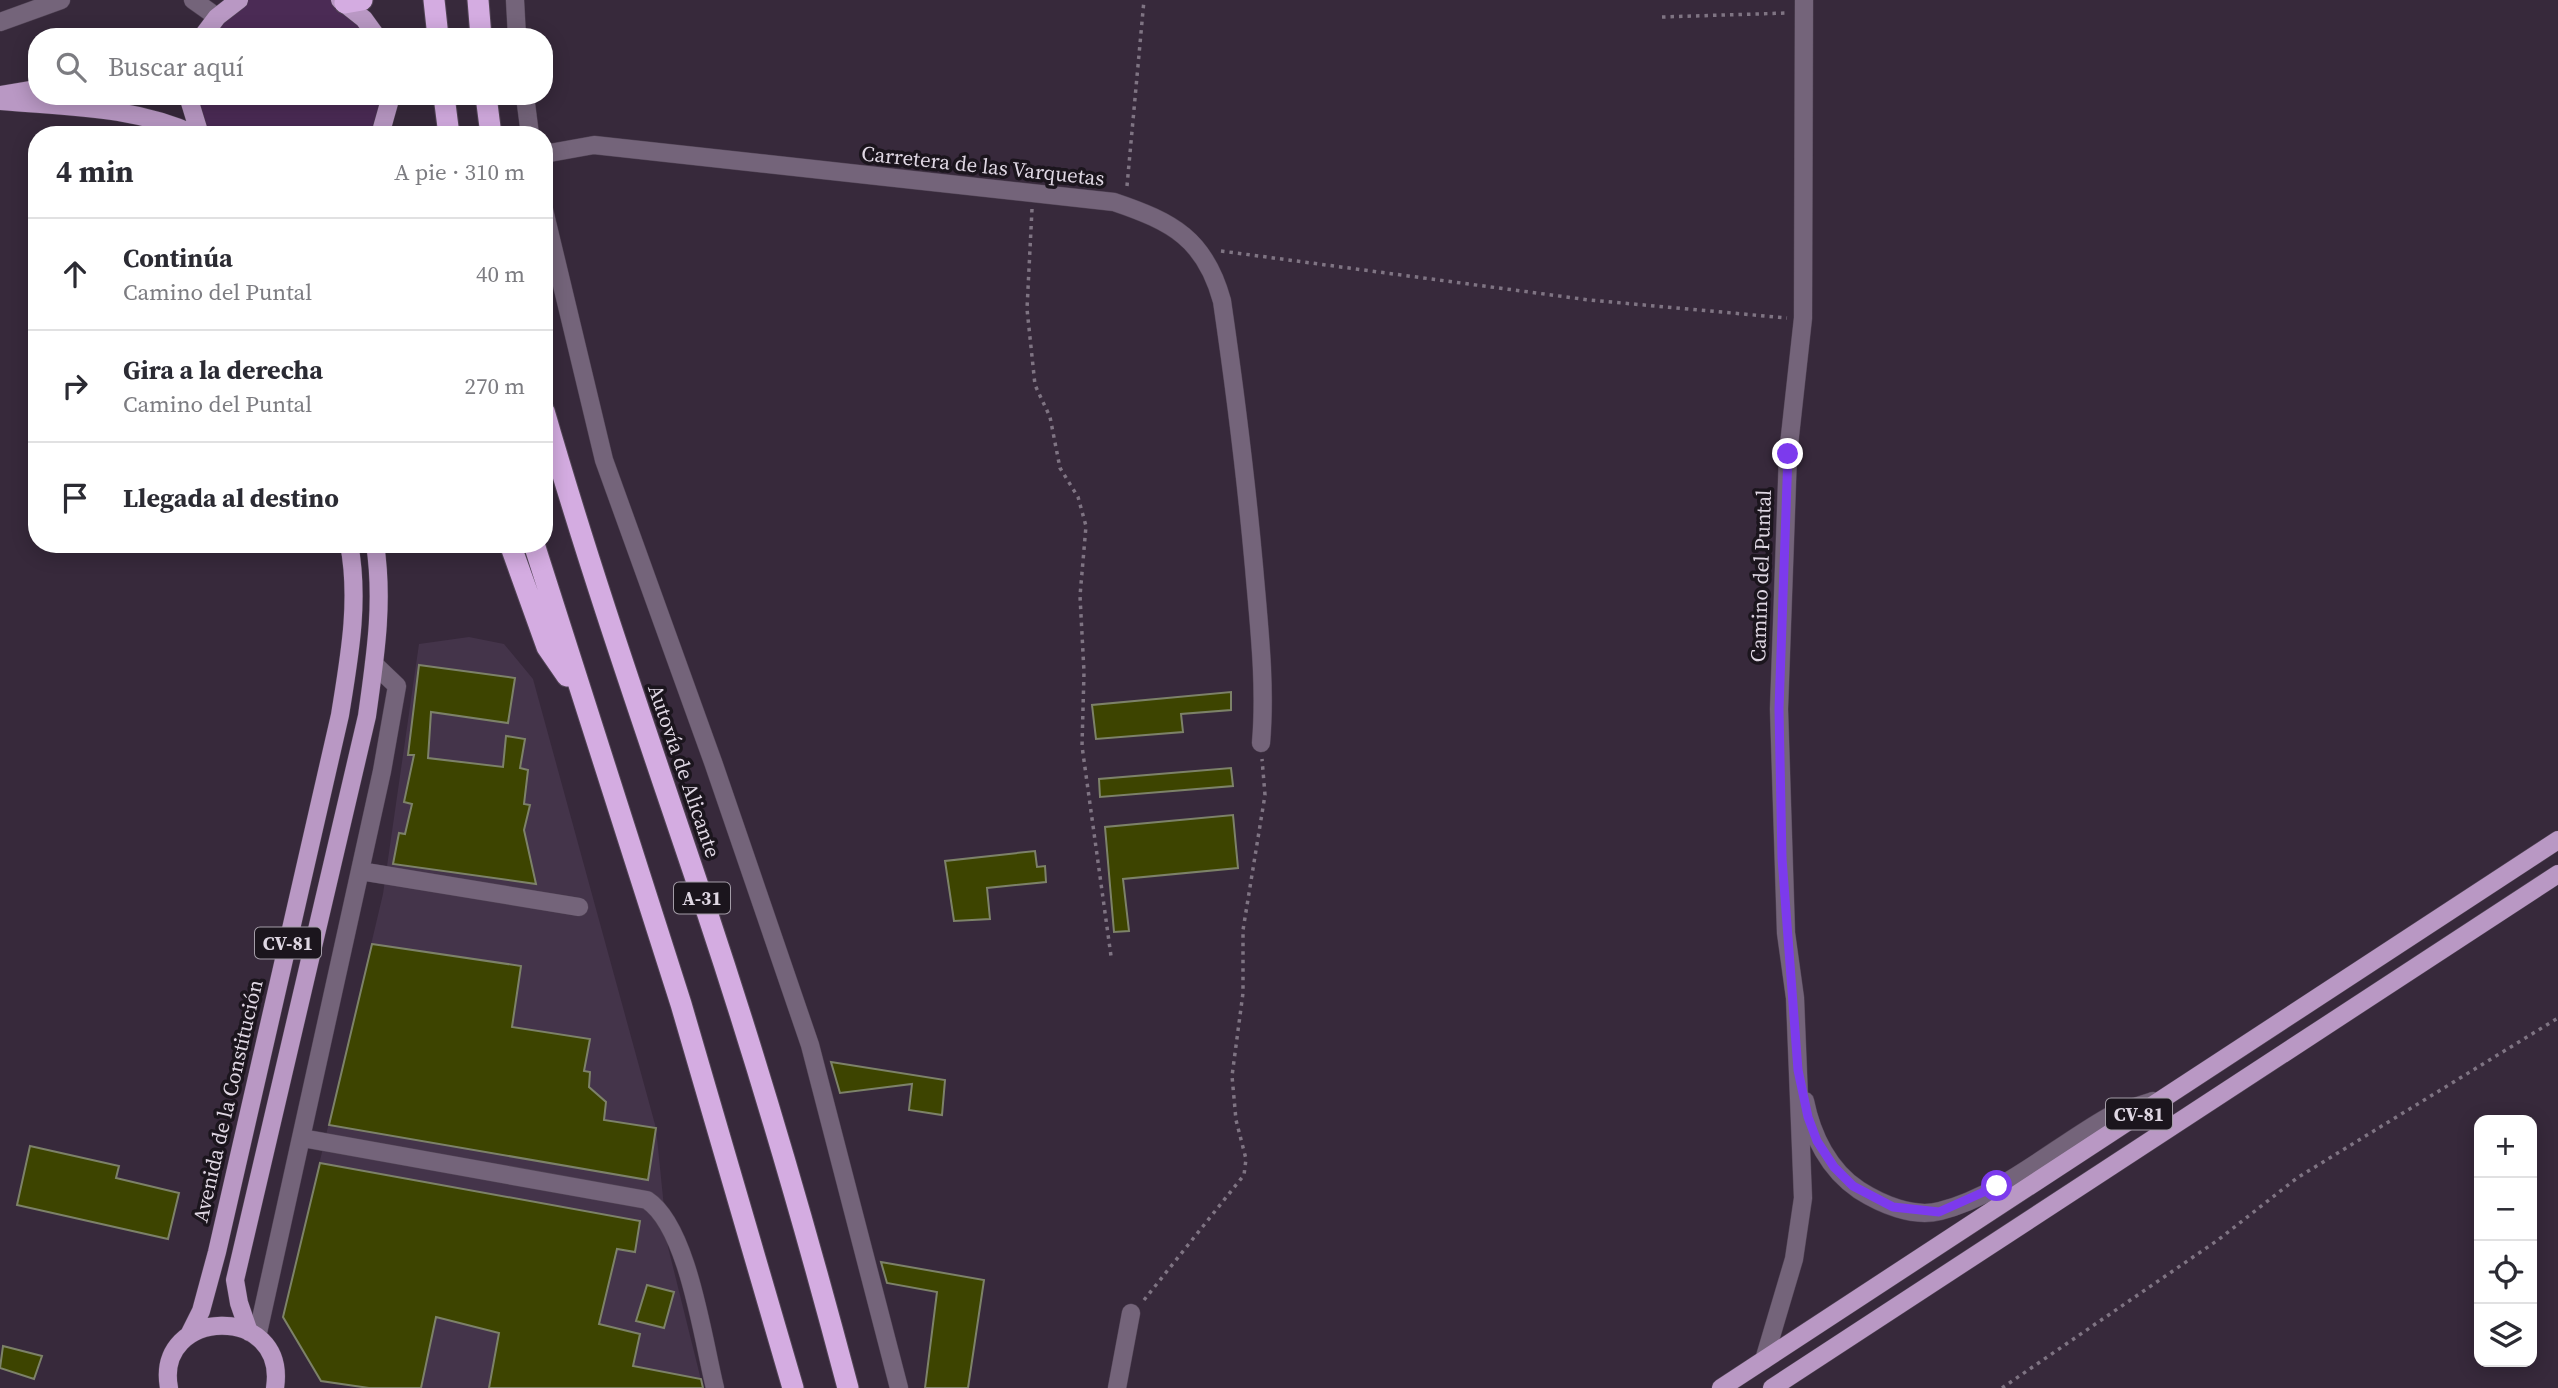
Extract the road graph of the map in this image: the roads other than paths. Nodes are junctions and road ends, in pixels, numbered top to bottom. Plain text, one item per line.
1 (61, 0) edge
2 (193, 0) edge
3 (239, 0) edge
4 (434, 0) edge
5 (478, 0) edge
6 (515, 0) edge
7 (349, 1) edge
8 (1803, 6) edge
9 (218, 17) junction
10 (0, 22) edge
11 (209, 28) edge
12 (370, 28) edge
13 (437, 28) edge
14 (480, 28) edge
15 (517, 28) edge
16 (28, 90) edge
17 (0, 95) edge
18 (0, 101) edge
19 (28, 103) edge
20 (56, 105) edge
21 (190, 105) edge
22 (388, 105) edge
23 (445, 105) edge
24 (487, 105) edge
25 (526, 105) edge
26 (176, 126) edge
27 (196, 126) edge
28 (383, 126) edge
29 (448, 126) edge
30 (490, 126) edge
31 (529, 126) edge
32 (553, 152) edge
33 (553, 248) edge
34 (553, 442) edge
35 (350, 553) edge
36 (376, 553) edge
37 (513, 553) edge
38 (537, 553) edge
39 (374, 664) junction
40 (579, 693) junction
41 (1261, 743) road end
42 (2558, 840) edge
43 (360, 871) junction
44 (2558, 874) edge
45 (579, 907) dead end
46 (1798, 1070) junction
47 (2167, 1096) junction
48 (302, 1138) junction
49 (1131, 1313) road end
50 (253, 1334) junction
51 (189, 1335) junction
52 (1764, 1360) junction
53 (275, 1379) edge
54 (169, 1388) edge
55 (287, 1388) edge
56 (715, 1388) edge
57 (793, 1388) edge
58 (848, 1388) edge
59 (899, 1388) edge
60 (1116, 1388) edge
61 (1721, 1388) edge
62 (1772, 1388) edge

1 - 10 street
2 - 9 street
3 - 9 main road
4 - 13 highway
5 - 14 highway
6 - 15 street
7 - 12 main road
8 - 46 street, Camino del Puntal
9 - 11 main road
16 - 17 main road
18 - 19 main road
20 - 26 main road
21 - 27 main road
22 - 28 main road
23 - 29 highway
24 - 30 highway
25 - 31 street
32 - 41 street, Carretera de las Varquetas
33 - 59 street
34 - 58 highway, Autovía de Alicante / A-31
35 - 51 main road, Avenida de la Constitución / CV-81
36 - 39 main road, CV-81
37 - 40 highway
38 - 40 highway, A-31
39 - 43 street
39 - 50 main road, CV-81
40 - 57 highway, A-31
42 - 47 main road, CV-81
43 - 45 street
43 - 48 street
44 - 62 main road, CV-81
46 - 47 street, Camino del Puntal
46 - 52 street, Camino del Puntal
47 - 52 main road, CV-81
48 - 50 street
48 - 56 street
49 - 60 street
50 - 51 main road
50 - 53 main road, CV-81
51 - 54 main road, CV-81
52 - 61 main road, CV-81
53 - 55 main road, CV-81

